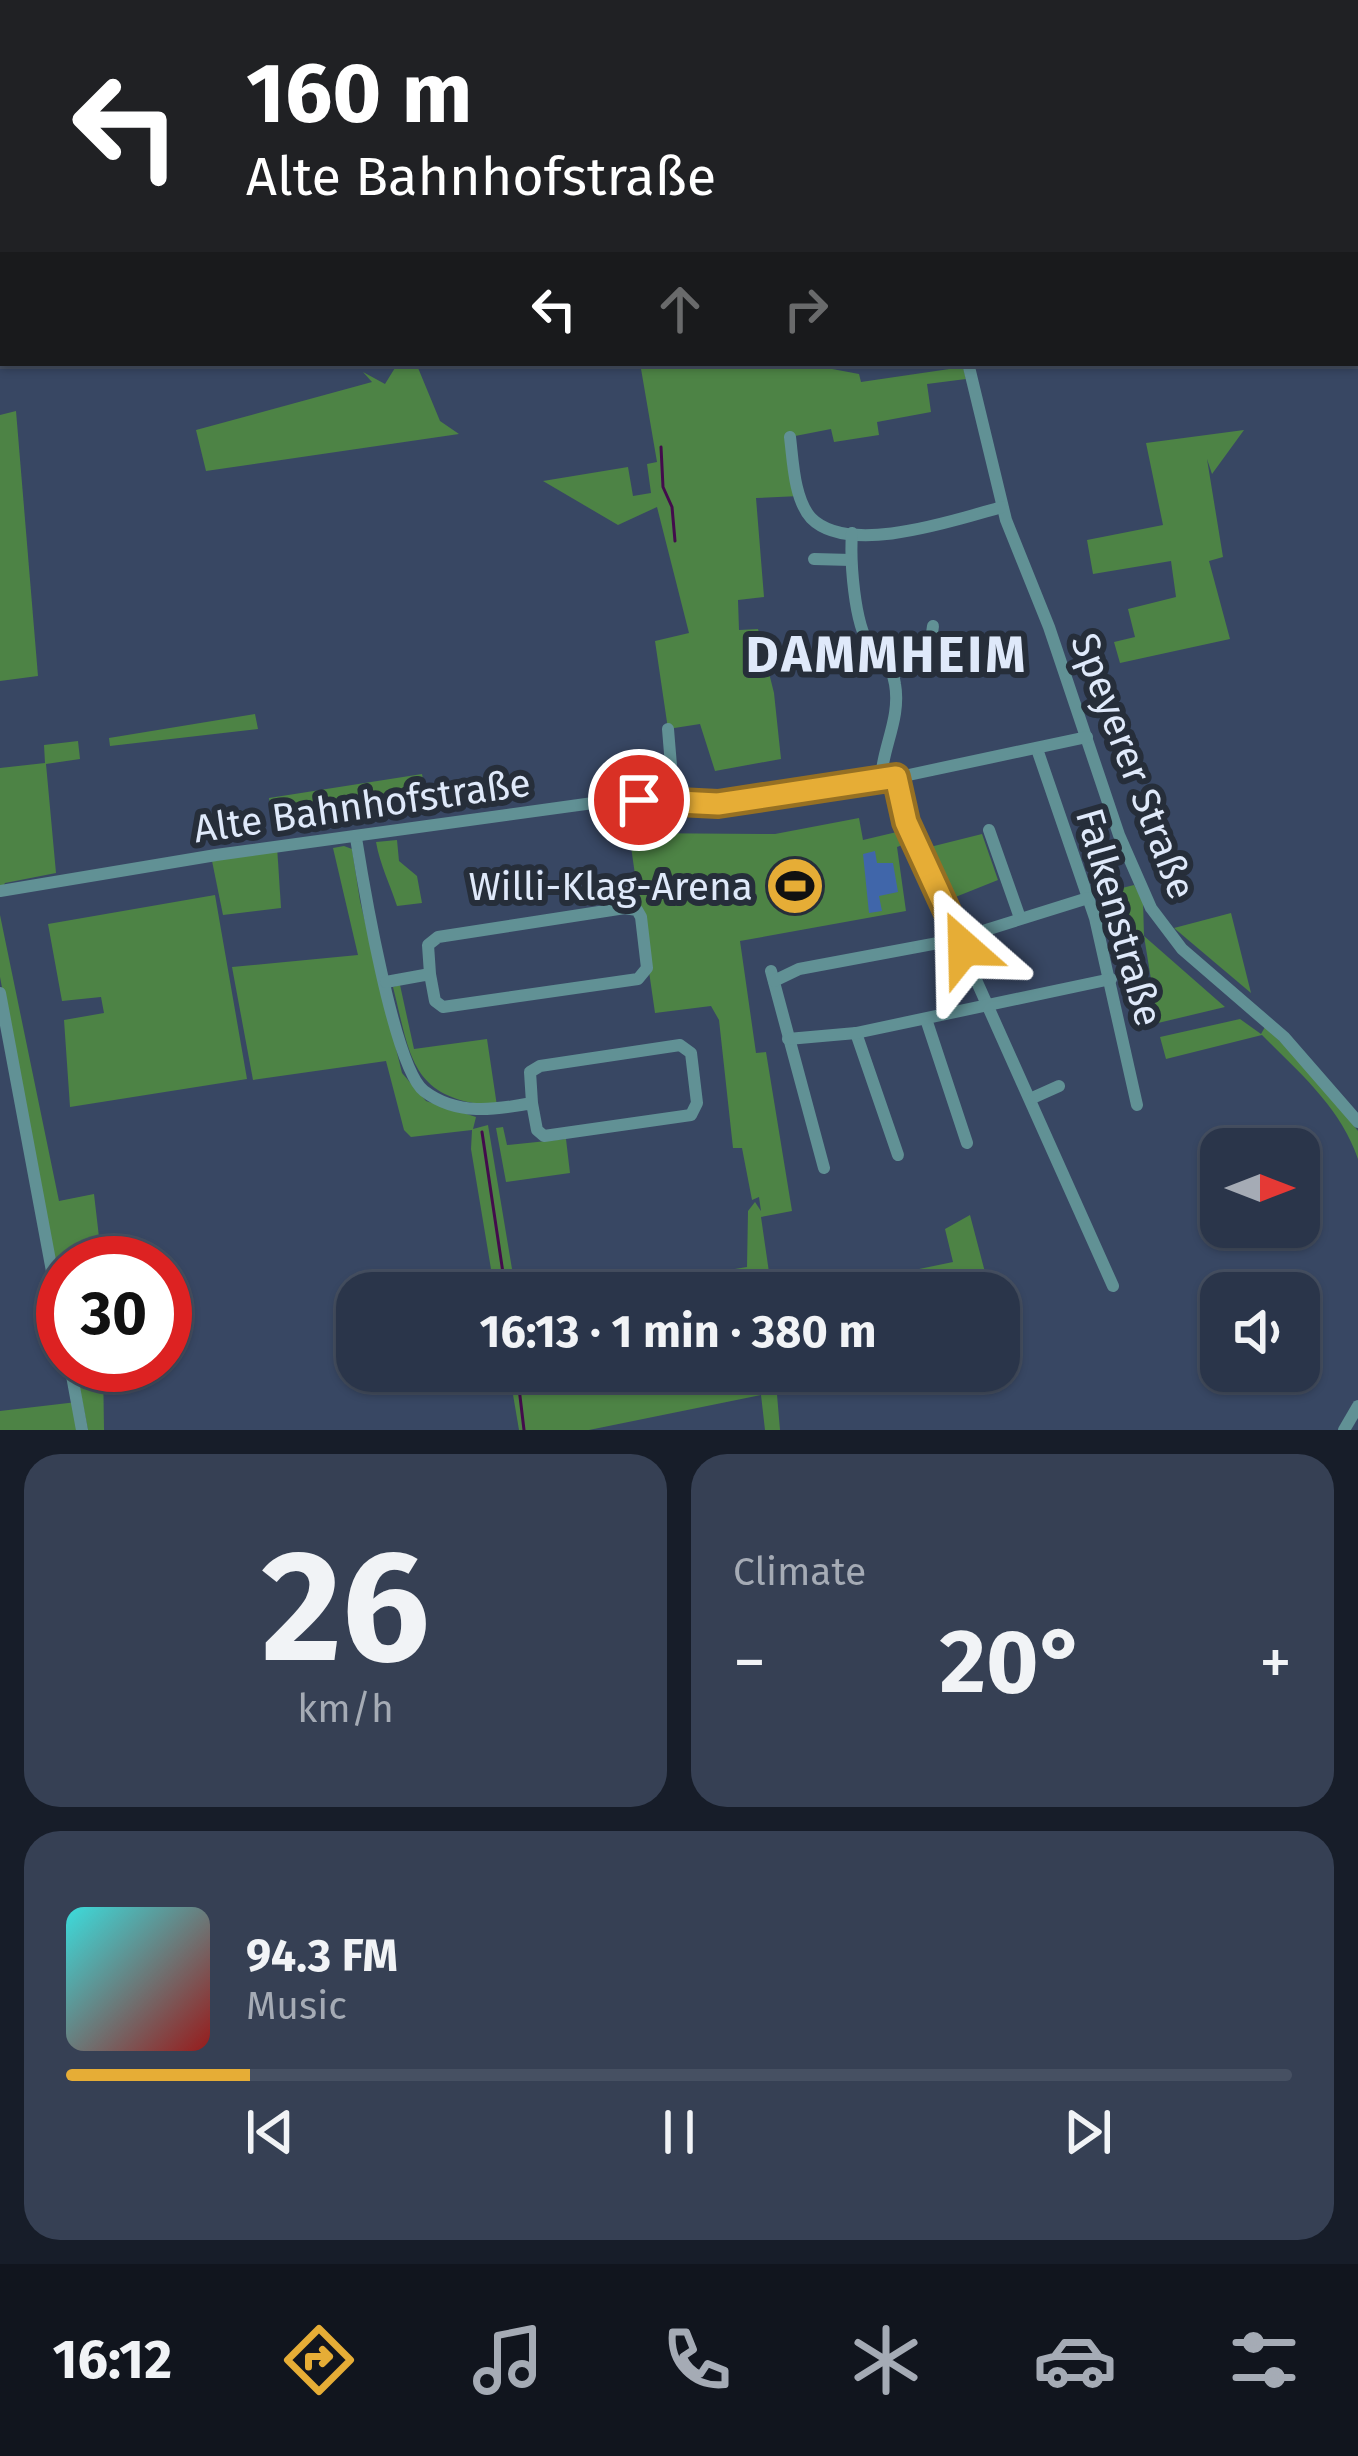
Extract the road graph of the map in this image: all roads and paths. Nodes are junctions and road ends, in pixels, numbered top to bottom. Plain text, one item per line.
1 (969, 366) edge
2 (790, 437) dead end
3 (1002, 507) junction
4 (852, 533) junction
5 (814, 559) dead end
6 (851, 560) junction
7 (933, 626) dead end
8 (889, 662) junction
9 (668, 729) dead end
10 (1087, 737) junction
11 (1037, 749) junction
12 (888, 778) junction
13 (674, 802) junction
14 (988, 830) dead end
15 (356, 838) junction
16 (0, 891) edge
17 (1088, 898) junction
18 (1020, 918) junction
19 (960, 938) junction
20 (430, 974) junction
21 (1111, 979) junction
22 (386, 982) junction
23 (0, 993) edge
24 (988, 1003) junction
25 (926, 1019) junction
26 (856, 1033) junction
27 (788, 1039) junction
28 (1059, 1086) dead end
29 (1030, 1099) junction
30 (532, 1103) junction
31 (1137, 1105) dead end
32 (1358, 1121) edge
33 (967, 1143) dead end
34 (898, 1156) dead end
35 (824, 1168) dead end
36 (45, 1236) edge
37 (1113, 1286) dead end
38 (75, 1392) edge
39 (1358, 1406) edge
40 (82, 1430) edge
41 (1345, 1430) edge

1 - 3 street, Speyerer Straße
2 - 4 street
3 - 4 street
3 - 10 street, Speyerer Straße
4 - 6 street
5 - 6 street
6 - 8 street
7 - 8 street
8 - 12 street
9 - 13 street
10 - 11 street, Alte Bahnhofstraße
10 - 32 street, Speyerer Straße
11 - 12 street, Alte Bahnhofstraße
11 - 17 street, Falkenstraße
12 - 13 street, Alte Bahnhofstraße
12 - 19 street
13 - 15 street, Alte Bahnhofstraße
14 - 18 street
15 - 16 street, Alte Bahnhofstraße
15 - 22 street
17 - 18 street
17 - 21 street, Falkenstraße
18 - 19 street
19 - 24 street
19 - 27 street
20 - 20 street
20 - 22 street
21 - 24 street
21 - 31 street, Falkenstraße
22 - 30 street
23 - 36 street
24 - 25 street
24 - 29 street
25 - 26 street
25 - 33 street
26 - 27 street
26 - 34 street
27 - 35 street
28 - 29 street
29 - 37 street
30 - 30 street
38 - 40 street
39 - 41 street

